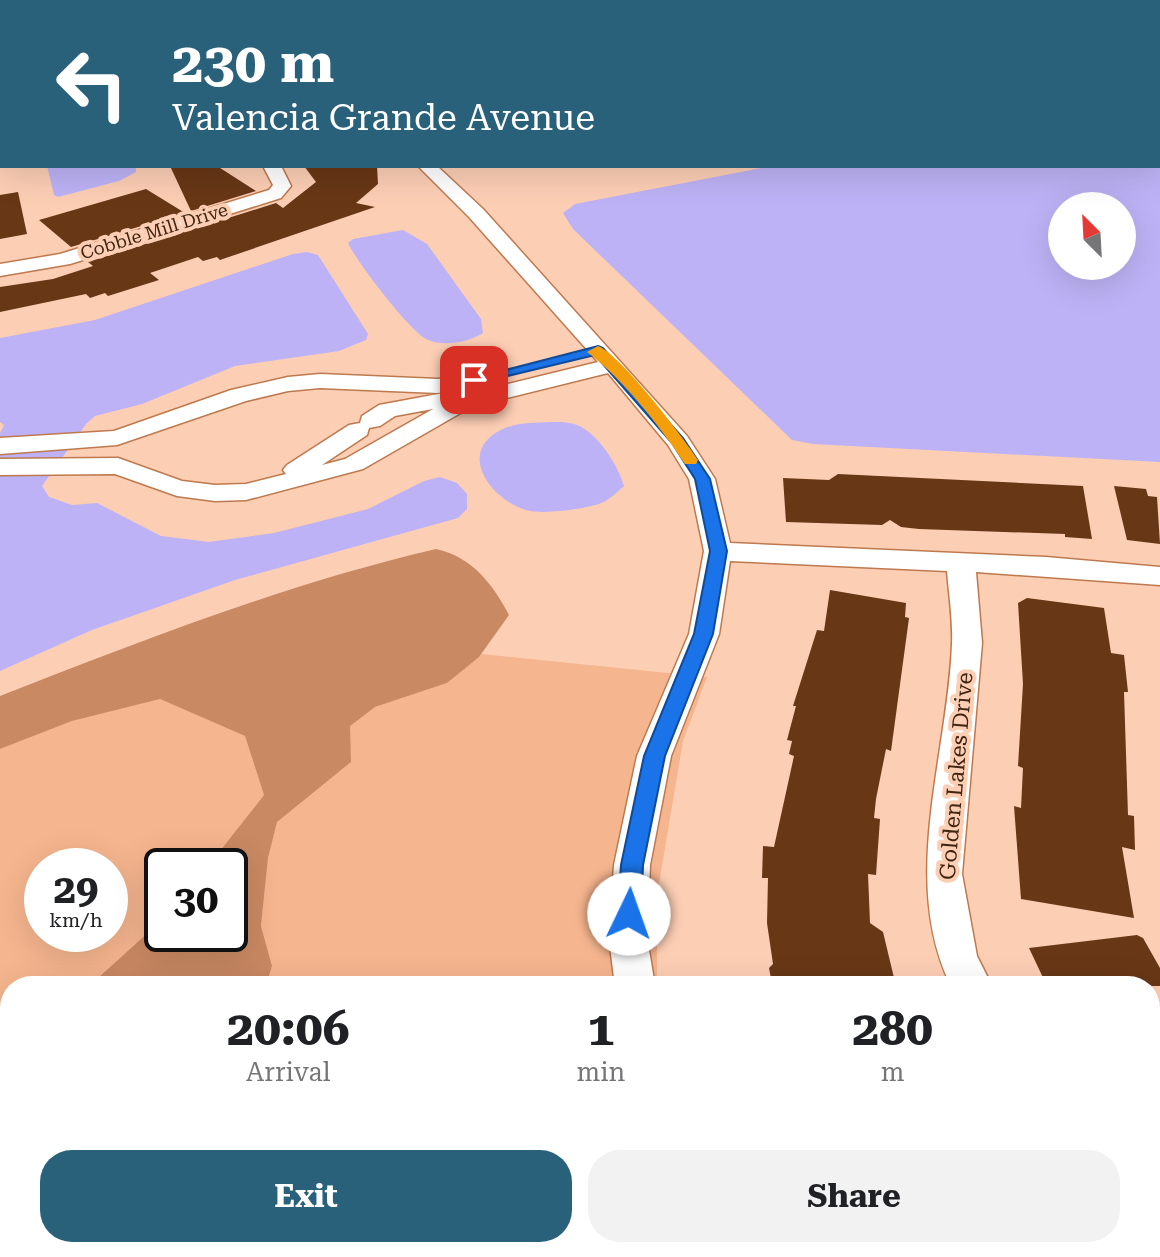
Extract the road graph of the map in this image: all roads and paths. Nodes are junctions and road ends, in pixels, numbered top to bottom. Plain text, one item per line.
1 (273, 168) edge
2 (429, 168) edge
3 (0, 270) edge
4 (606, 358) junction
5 (509, 389) junction
6 (152, 428) junction
7 (0, 446) edge
8 (78, 453) junction
9 (0, 467) edge
10 (139, 474) junction
11 (280, 484) junction
12 (718, 551) junction
13 (961, 562) junction
14 (1160, 576) edge
15 (634, 976) edge
16 (967, 976) edge

1 - 3 street, Cobble Mill Drive
2 - 4 street
4 - 5 street
4 - 6 street
4 - 12 street
5 - 11 street
5 - 11 street
6 - 8 street
6 - 10 street
7 - 8 street
8 - 9 street
8 - 10 street
10 - 11 street
12 - 13 street
12 - 15 street
13 - 14 street
13 - 16 street, Golden Lakes Drive

